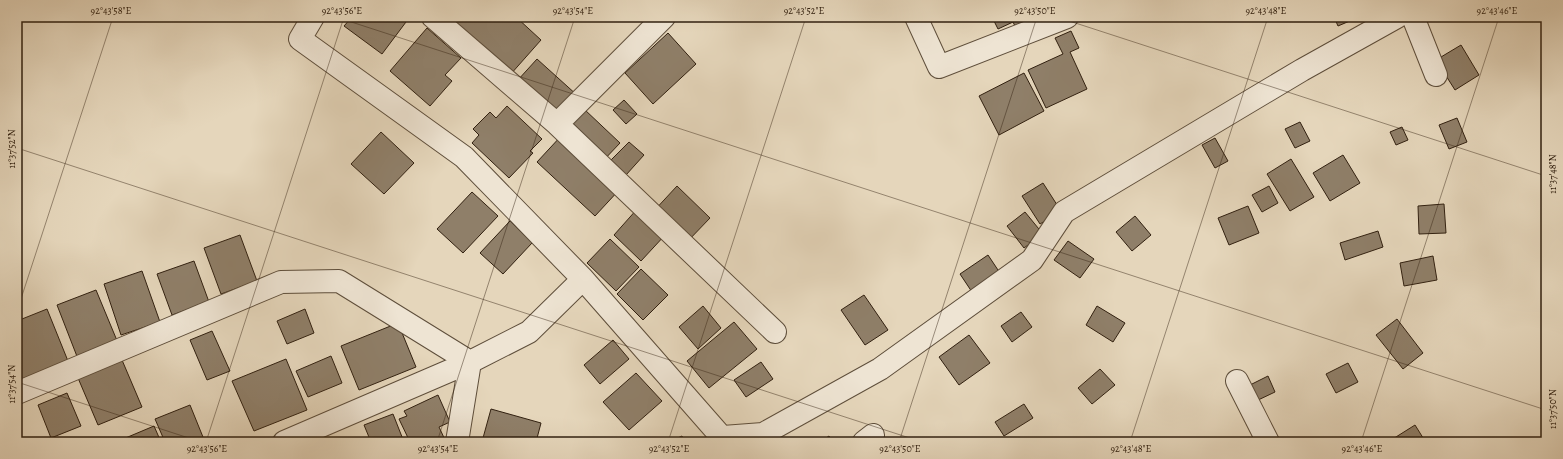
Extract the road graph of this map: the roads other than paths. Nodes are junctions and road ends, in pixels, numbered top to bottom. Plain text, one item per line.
1 (313, 17) edge
2 (433, 17) edge
3 (664, 17) edge
4 (916, 17) edge
5 (1067, 17) edge
6 (1396, 17) edge
7 (1413, 17) edge
8 (1436, 75) dead end
9 (557, 124) junction
10 (583, 279) junction
11 (775, 332) dead end
12 (470, 362) junction
13 (1237, 381) dead end
14 (17, 393) edge
15 (724, 440) edge
16 (284, 442) edge
17 (458, 442) edge
18 (1268, 442) edge

1 - 10 street
2 - 9 street
3 - 9 street
4 - 5 street
6 - 15 street
7 - 8 street
9 - 11 street
10 - 12 street
10 - 15 street
12 - 14 street
12 - 16 street
12 - 17 street
13 - 18 street

